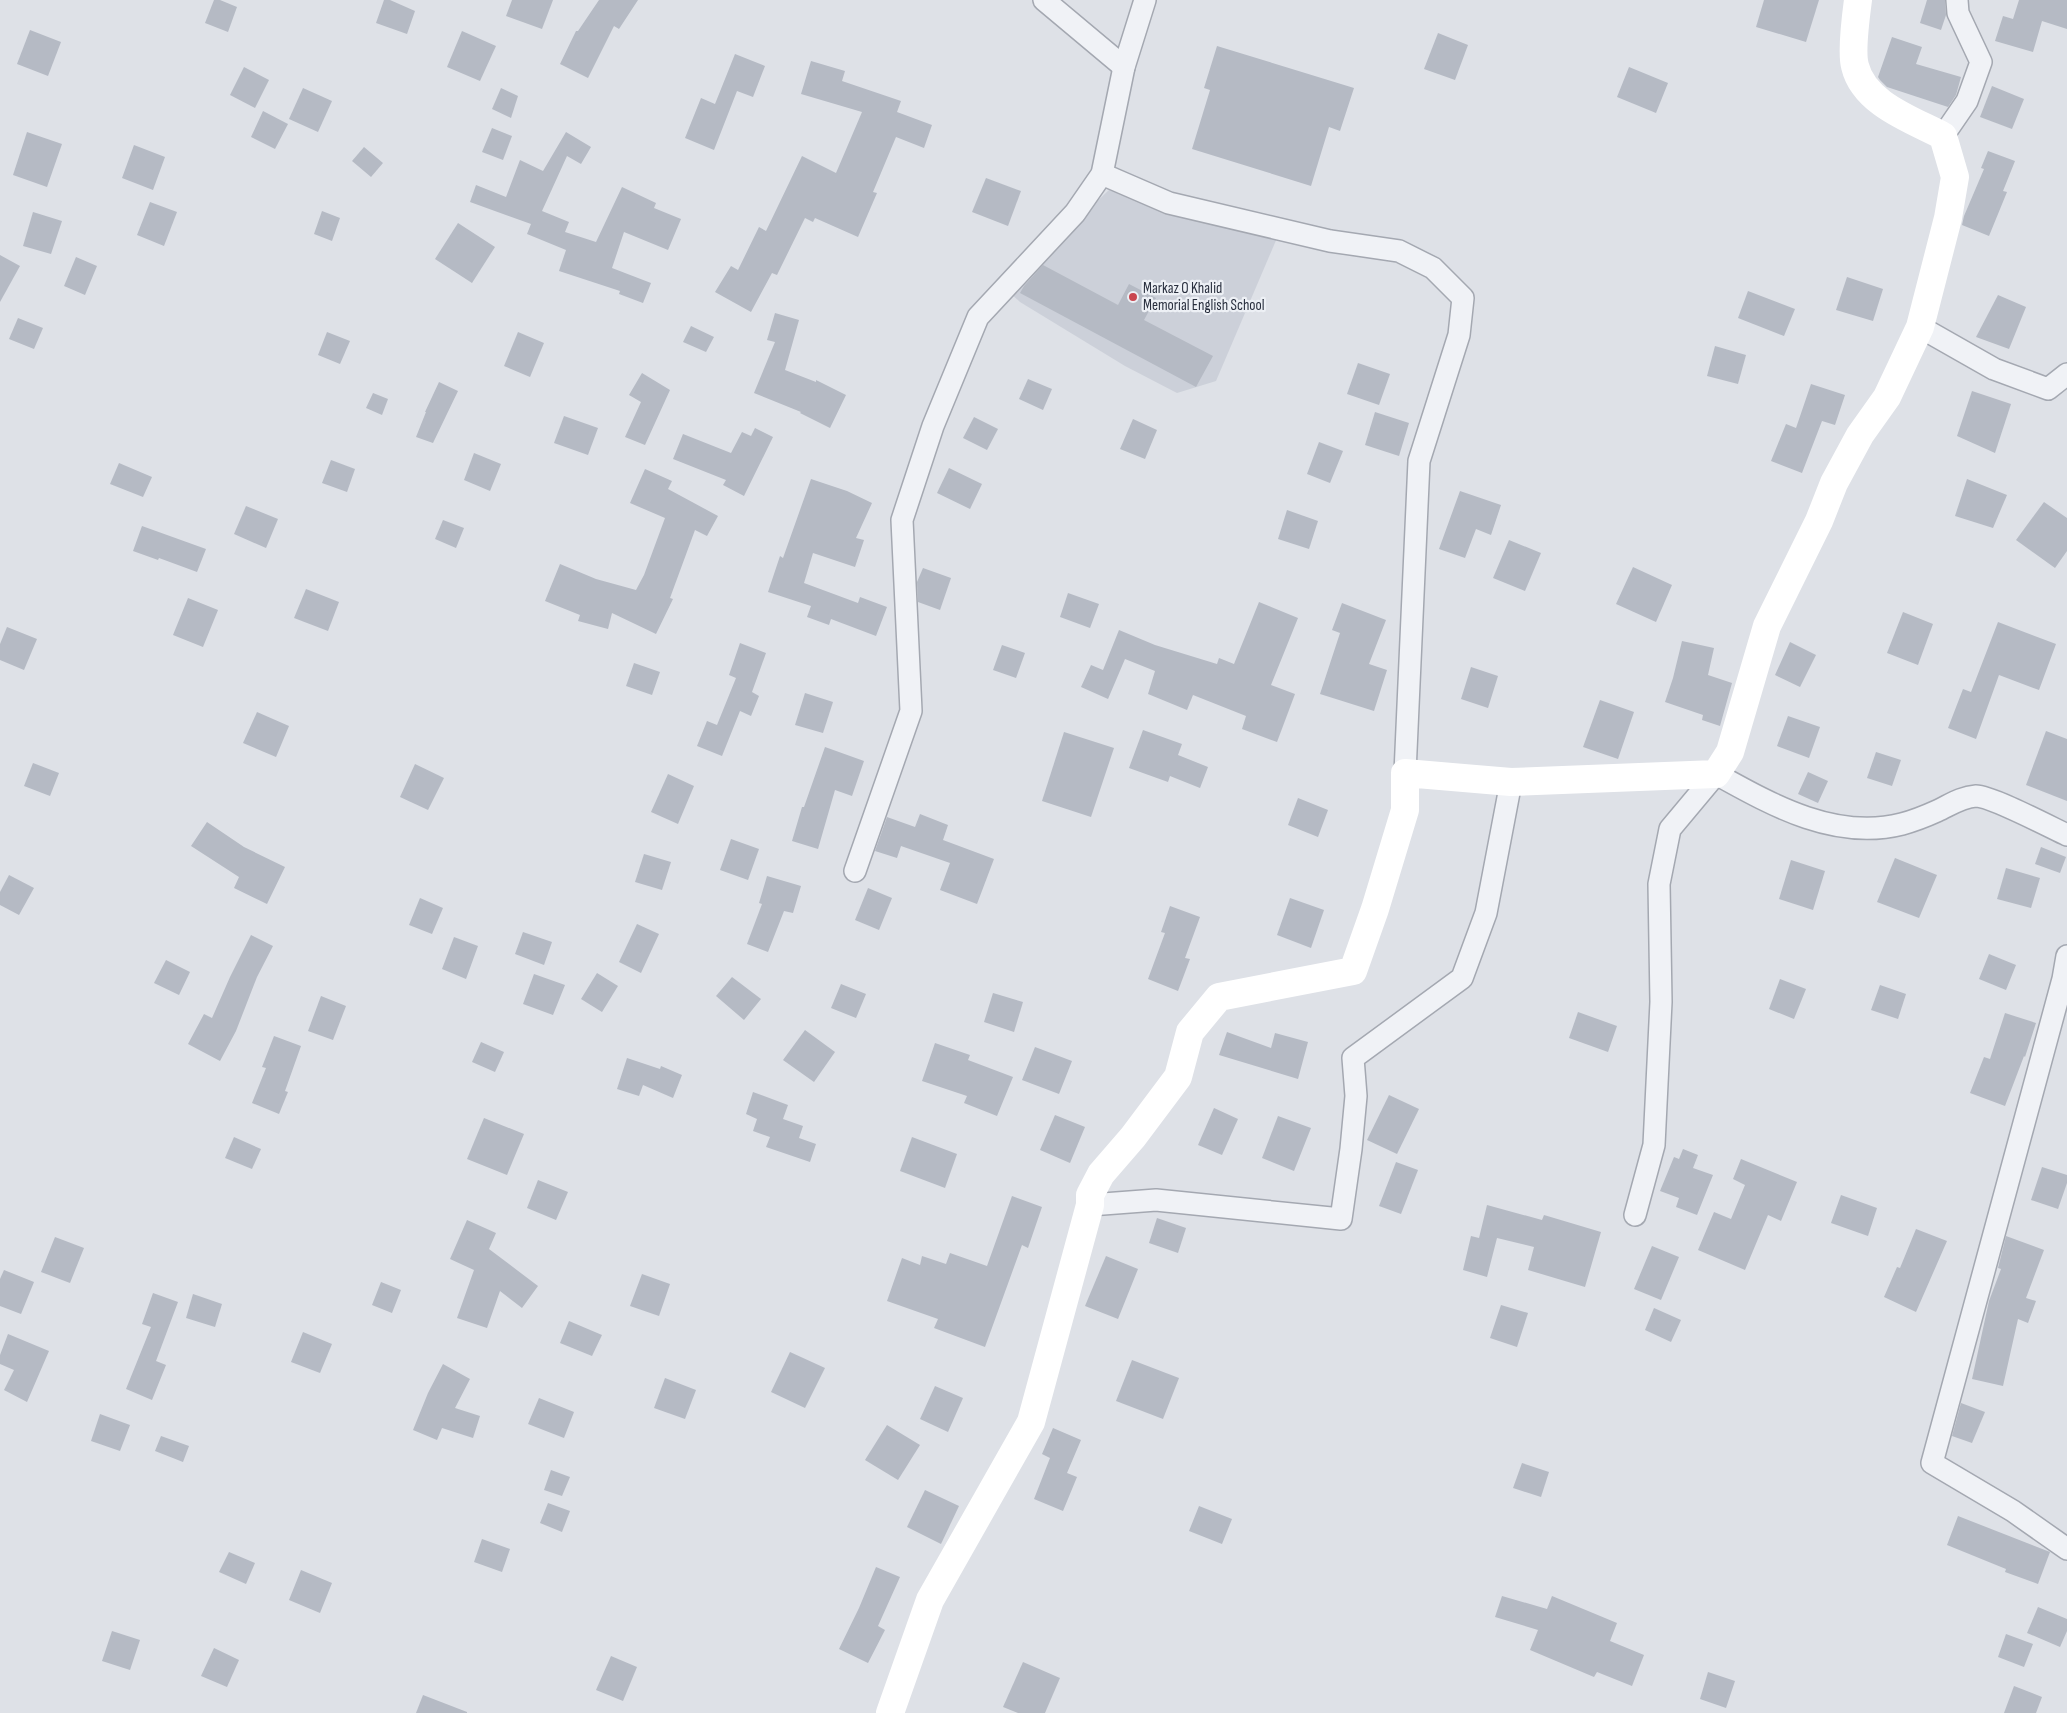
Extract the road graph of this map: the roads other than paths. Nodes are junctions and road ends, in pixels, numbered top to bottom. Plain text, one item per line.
1 (1044, 0) edge
2 (1145, 0) edge
3 (1858, 0) edge
4 (1957, 0) edge
5 (1124, 67) junction
6 (1943, 136) junction
7 (1102, 174) junction
8 (1920, 327) junction
9 (2067, 374) edge
10 (1405, 773) junction
11 (1716, 774) junction
12 (1511, 782) junction
13 (2067, 835) edge
14 (855, 871) dead end
15 (2067, 956) edge
16 (1090, 1205) junction
17 (1635, 1215) dead end
18 (2067, 1549) edge
19 (890, 1713) edge

1 - 5 street
2 - 5 street
3 - 6 main road
4 - 6 street
5 - 7 street
6 - 8 main road
7 - 10 street
7 - 14 street
8 - 9 street
8 - 11 main road
10 - 12 main road
10 - 16 main road
11 - 12 main road
11 - 13 street
11 - 17 street
12 - 16 street
15 - 18 street
16 - 19 main road

